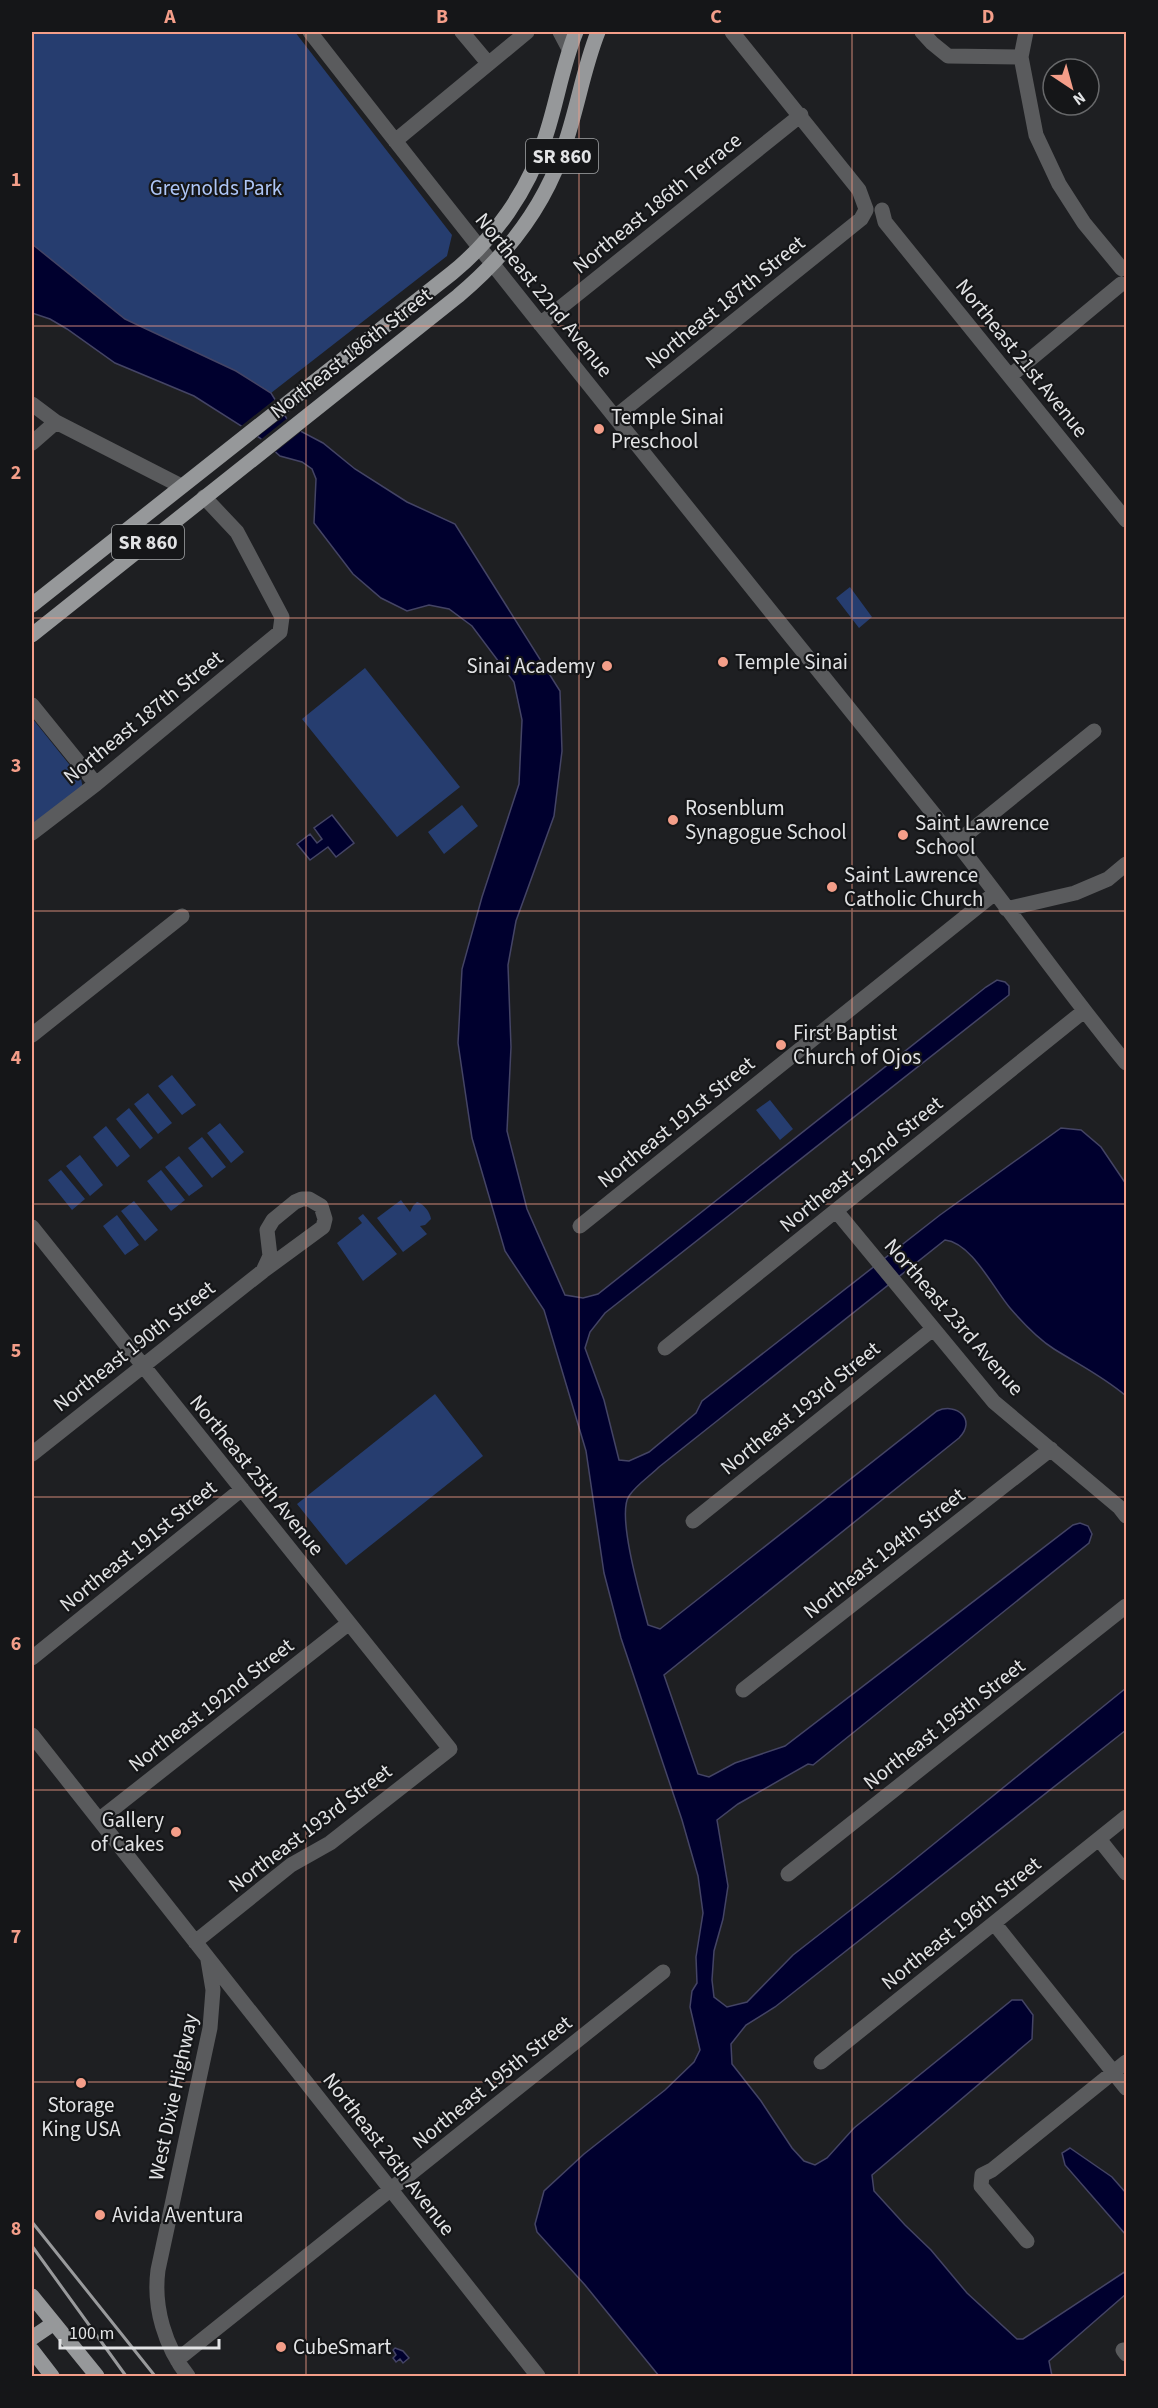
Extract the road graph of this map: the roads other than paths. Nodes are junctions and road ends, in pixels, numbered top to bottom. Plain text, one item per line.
1 (310, 32) edge
2 (462, 32) edge
3 (527, 32) edge
4 (560, 32) edge
5 (576, 32) edge
6 (598, 32) edge
7 (732, 32) edge
8 (922, 32) edge
9 (1026, 32) edge
10 (569, 49) junction
11 (1021, 57) junction
12 (488, 63) junction
13 (801, 115) junction
14 (395, 141) junction
15 (873, 213) junction
16 (480, 248) junction
17 (493, 265) junction
18 (1124, 268) edge
19 (1124, 286) edge
20 (540, 324) junction
21 (1010, 376) junction
22 (321, 377) junction
23 (334, 394) junction
24 (32, 404) edge
25 (615, 417) junction
26 (56, 422) junction
27 (32, 443) edge
28 (181, 486) junction
29 (204, 497) junction
30 (1126, 520) edge
31 (32, 605) edge
32 (32, 635) edge
33 (32, 705) edge
34 (1094, 731) dead end
35 (96, 784) junction
36 (32, 833) edge
37 (957, 842) junction
38 (1126, 864) edge
39 (995, 893) junction
40 (1006, 909) junction
41 (182, 916) dead end
42 (1084, 1011) junction
43 (32, 1035) edge
44 (1126, 1063) edge
45 (837, 1212) junction
46 (579, 1226) dead end
47 (32, 1227) edge
48 (263, 1271) junction
49 (933, 1329) junction
50 (664, 1348) dead end
51 (143, 1366) junction
52 (1052, 1449) junction
53 (32, 1454) edge
54 (242, 1489) junction
55 (1126, 1516) edge
56 (693, 1521) dead end
57 (1126, 1606) edge
58 (349, 1623) junction
59 (32, 1658) edge
60 (743, 1690) dead end
61 (32, 1735) edge
62 (450, 1749) joint
63 (1126, 1816) edge
64 (100, 1820) junction
65 (1099, 1839) junction
66 (1126, 1873) edge
67 (788, 1874) dead end
68 (994, 1923) junction
69 (195, 1942) junction
70 (207, 1957) junction
71 (663, 1972) dead end
72 (821, 2062) dead end
73 (1126, 2062) edge
74 (1114, 2072) junction
75 (1126, 2088) edge
76 (391, 2190) junction
77 (1027, 2241) dead end
78 (33, 2302) edge
79 (54, 2323) junction
80 (32, 2338) edge
81 (32, 2350) edge
82 (177, 2360) junction
83 (52, 2376) edge
84 (97, 2376) edge
85 (188, 2376) edge
86 (538, 2376) edge

1 - 14 street, Northeast 22nd Avenue
2 - 12 street
3 - 12 street
4 - 10 street
5 - 10 main road, Northeast 186th Street / SR 860
6 - 17 main road, Northeast 186th Street / SR 860
7 - 13 street, Northeast 21st Avenue
8 - 11 street
9 - 11 street
10 - 16 main road, Northeast 186th Street / SR 860
11 - 18 street
12 - 14 street
13 - 15 street, Northeast 21st Avenue
13 - 20 street, Northeast 186th Terrace
14 - 16 street, Northeast 22nd Avenue
15 - 21 street, Northeast 21st Avenue
15 - 25 street, Northeast 187th Street
16 - 17 street, Northeast 22nd Avenue
16 - 22 main road, Northeast 186th Street / SR 860
17 - 20 street, Northeast 22nd Avenue
17 - 23 main road, Northeast 186th Street / SR 860
18 - 19 street
19 - 21 street
20 - 25 street, Northeast 22nd Avenue
21 - 30 street, Northeast 21st Avenue
22 - 23 main road
22 - 28 main road, Northeast 186th Street / SR 860
23 - 29 main road, Northeast 186th Street / SR 860
24 - 26 street
25 - 37 street, Northeast 22nd Avenue
26 - 27 street
26 - 28 street
28 - 31 main road, Northeast 186th Street / SR 860
29 - 32 main road, Northeast 186th Street / SR 860
29 - 35 street, Northeast 187th Street
33 - 35 street
34 - 37 street
35 - 36 street, Northeast 187th Street
37 - 39 street, Northeast 22nd Avenue
38 - 40 street
39 - 40 street, Northeast 22nd Avenue
39 - 46 street, Northeast 191st Street
40 - 42 street, Northeast 22nd Avenue
41 - 43 street
42 - 44 street, Northeast 22nd Avenue
42 - 45 street, Northeast 192nd Street
45 - 49 street, Northeast 23rd Avenue
45 - 50 street, Northeast 192nd Street
47 - 51 street, Northeast 25th Avenue
48 - 48 street, Northeast 190th Street
48 - 51 street, Northeast 190th Street
49 - 52 street, Northeast 23rd Avenue
49 - 56 street, Northeast 193rd Street
51 - 53 street, Northeast 190th Street
51 - 54 street, Northeast 25th Avenue
52 - 55 street, Northeast 23rd Avenue
52 - 60 street, Northeast 194th Street
54 - 58 street, Northeast 25th Avenue
54 - 59 street, Northeast 191st Street
57 - 67 street, Northeast 195th Street
58 - 62 street, Northeast 25th Avenue
58 - 64 street, Northeast 192nd Street
61 - 64 street, West Dixie Highway
62 - 69 street, Northeast 193rd Street
63 - 65 street, Northeast 196th Street
64 - 69 street, West Dixie Highway
65 - 66 street
65 - 68 street, Northeast 196th Street
68 - 72 street, Northeast 196th Street
68 - 74 street
69 - 70 street, West Dixie Highway
70 - 76 street, Northeast 26th Avenue
70 - 82 street, West Dixie Highway
71 - 76 street, Northeast 195th Street
73 - 74 street
74 - 75 street
74 - 77 street
76 - 82 street, Northeast 195th Street
76 - 86 street, Northeast 26th Avenue
78 - 79 main road
79 - 80 main road
79 - 84 main road
81 - 83 main road
82 - 85 street, West Dixie Highway

